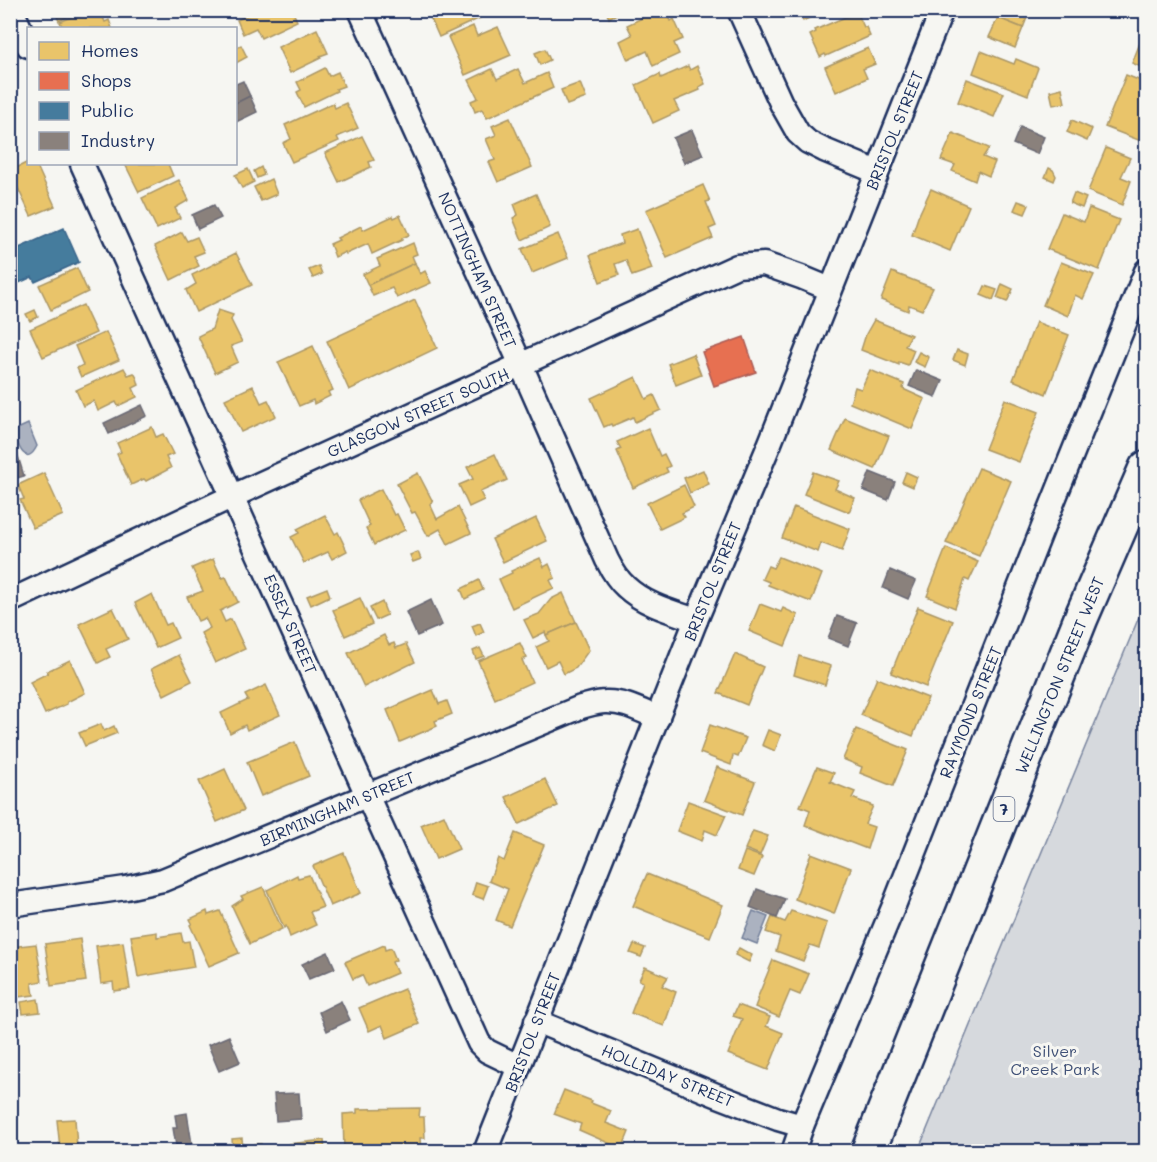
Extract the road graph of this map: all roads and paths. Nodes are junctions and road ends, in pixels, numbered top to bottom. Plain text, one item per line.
1 (12, 10) edge
2 (360, 10) edge
3 (739, 10) edge
4 (942, 10) edge
5 (27, 44) edge
6 (82, 165) edge
7 (877, 172) junction
8 (1146, 272) edge
9 (830, 289) junction
10 (521, 365) junction
11 (1146, 468) edge
12 (233, 496) junction
13 (10, 601) edge
14 (696, 620) junction
15 (658, 718) junction
16 (368, 795) junction
17 (10, 905) edge
18 (536, 1021) junction
19 (518, 1066) junction
20 (802, 1126) junction
21 (485, 1152) edge
22 (793, 1152) edge
23 (868, 1152) edge

1 - 5 street
2 - 10 street, NOTTINGHAM STREET
3 - 7 street
4 - 7 street, BRISTOL STREET
6 - 12 street, ESSEX STREET
7 - 9 street, BRISTOL STREET
8 - 20 street, RAYMOND STREET
9 - 10 street, GLASGOW STREET SOUTH
9 - 14 street, BRISTOL STREET
10 - 12 street, GLASGOW STREET SOUTH
10 - 14 street, NOTTINGHAM STREET
11 - 23 main road, WELLINGTON STREET WEST / 7
12 - 13 street, GLASGOW STREET SOUTH
12 - 16 street, ESSEX STREET
14 - 15 street, BRISTOL STREET
15 - 16 street, BIRMINGHAM STREET
15 - 18 street, BRISTOL STREET
16 - 17 street, BIRMINGHAM STREET
16 - 19 street, ESSEX STREET
18 - 19 street, BRISTOL STREET
18 - 20 street, HOLLIDAY STREET
19 - 21 street, BRISTOL STREET
20 - 22 street, RAYMOND STREET

